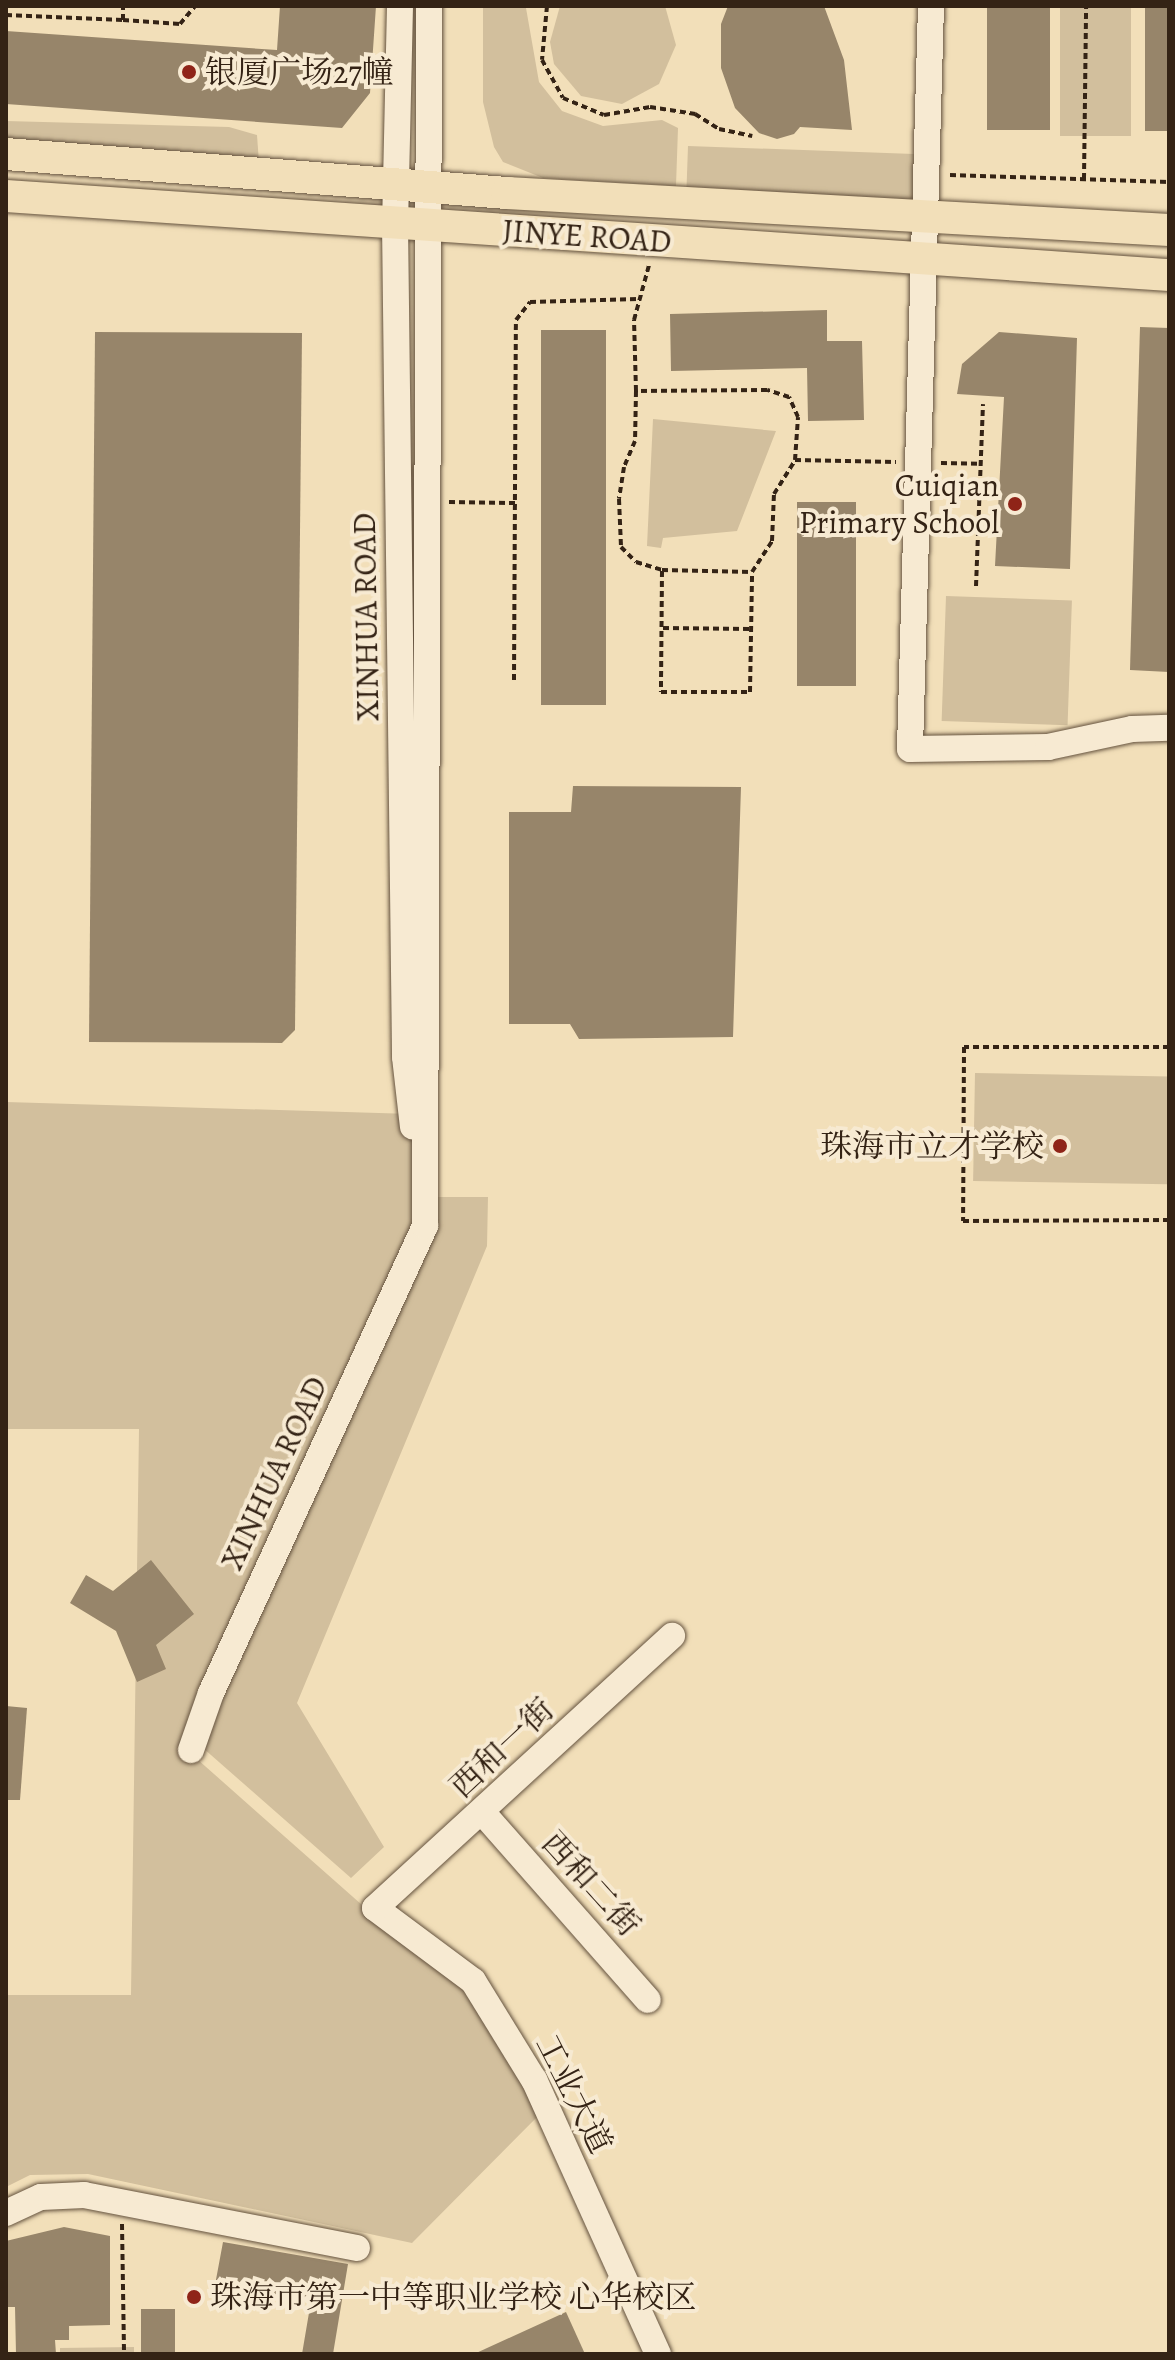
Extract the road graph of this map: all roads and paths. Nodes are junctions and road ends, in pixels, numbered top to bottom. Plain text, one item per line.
1 (123, 6) edge
2 (195, 6) edge
3 (400, 6) edge
4 (429, 6) edge
5 (547, 6) edge
6 (931, 6) edge
7 (1086, 6) edge
8 (6, 15) edge
9 (123, 20) junction
10 (752, 136) dead end
11 (6, 154) edge
12 (928, 174) junction
13 (1084, 179) junction
14 (1169, 182) edge
15 (412, 185) junction
16 (6, 196) edge
17 (928, 216) junction
18 (410, 224) junction
19 (1169, 230) edge
20 (660, 241) junction
21 (926, 261) junction
22 (1169, 275) edge
23 (638, 299) junction
24 (636, 391) junction
25 (983, 404) dead end
26 (795, 460) junction
27 (919, 462) junction
28 (980, 464) junction
29 (427, 502) junction
30 (515, 503) junction
31 (662, 570) junction
32 (752, 572) junction
33 (976, 586) dead end
34 (663, 628) junction
35 (750, 629) junction
36 (514, 680) dead end
37 (1169, 728) edge
38 (1169, 1047) edge
39 (1169, 1220) edge
40 (425, 1226) junction
41 (672, 1636) dead end
42 (191, 1750) dead end
43 (483, 1813) junction
44 (375, 1908) joint
45 (648, 2000) dead end
46 (122, 2200) junction
47 (6, 2213) edge
48 (357, 2248) dead end
49 (124, 2354) edge
50 (658, 2354) edge

1 - 9 path
2 - 9 path
3 - 15 street, XINHUA ROAD
4 - 15 street, XINHUA ROAD
5 - 10 path
6 - 12 street
7 - 13 path
8 - 9 path
11 - 15 main road, JINYE ROAD
12 - 13 path
12 - 17 street
13 - 14 path
15 - 17 main road, JINYE ROAD
15 - 18 street, XINHUA ROAD
16 - 18 main road, JINYE ROAD
17 - 19 main road, JINYE ROAD
17 - 21 street
18 - 20 main road, JINYE ROAD
18 - 29 street, XINHUA ROAD
18 - 40 street, XINHUA ROAD
20 - 21 main road, JINYE ROAD
20 - 23 path
21 - 22 main road, JINYE ROAD
21 - 27 street
23 - 24 path
23 - 30 path
24 - 26 path
24 - 31 path
25 - 28 path
26 - 27 path
26 - 32 path
27 - 28 path
27 - 37 street
28 - 33 path
29 - 30 path
29 - 40 street, XINHUA ROAD
30 - 36 path
31 - 32 path
31 - 34 path
32 - 35 path
34 - 35 path
34 - 35 path
38 - 39 path
40 - 42 street, XINHUA ROAD
41 - 43 street, 西和一街
43 - 44 street, 西和一街
43 - 45 street, 西和二街
44 - 50 street, 工业大道
46 - 47 street
46 - 48 street
46 - 49 path

